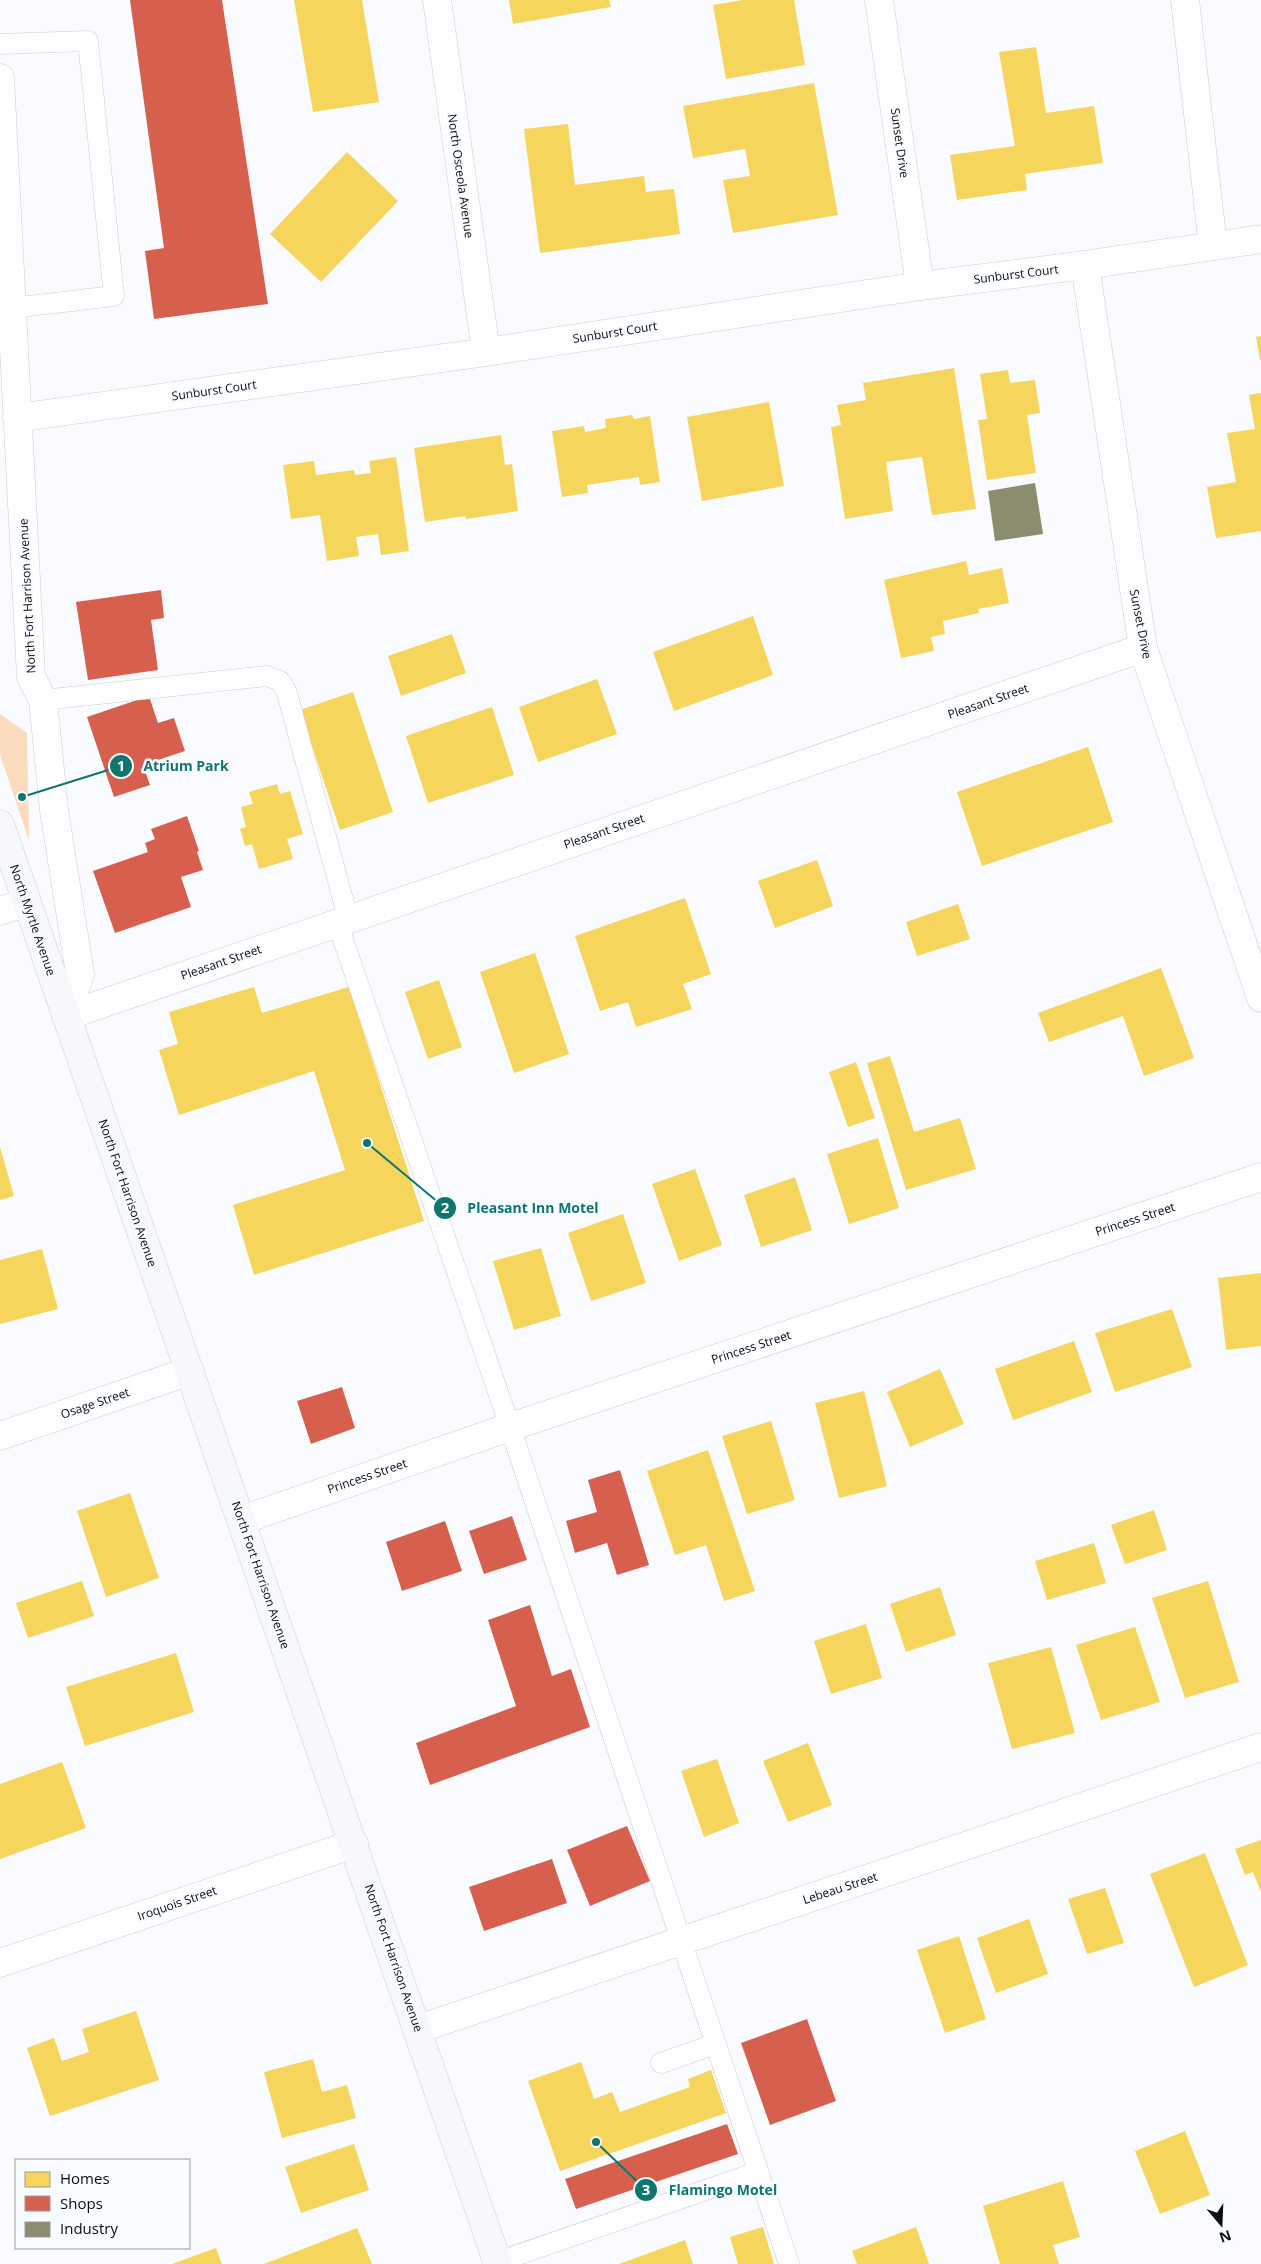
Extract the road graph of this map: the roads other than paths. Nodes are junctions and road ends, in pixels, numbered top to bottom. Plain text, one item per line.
1 (437, 0) edge
2 (879, 0) edge
3 (1185, 0) edge
4 (0, 44) edge
5 (0, 78) edge
6 (1261, 239) edge
7 (1213, 246) junction
8 (1085, 265) junction
9 (920, 286) junction
10 (12, 308) junction
11 (486, 352) junction
12 (17, 418) junction
13 (1143, 648) junction
14 (43, 700) junction
15 (0, 824) edge
16 (27, 902) junction
17 (0, 911) edge
18 (343, 920) junction
19 (1261, 998) edge
20 (66, 1016) junction
21 (1261, 1177) edge
22 (190, 1371) junction
23 (510, 1426) junction
24 (0, 1436) edge
25 (242, 1520) junction
26 (1261, 1747) edge
27 (354, 1844) junction
28 (681, 1941) junction
29 (0, 1963) edge
30 (418, 2029) junction
31 (715, 2044) junction
32 (661, 2063) dead end
33 (758, 2172) junction
34 (498, 2263) edge
35 (789, 2264) edge

1 - 11 street, North Osceola Avenue
2 - 9 street, Sunset Drive
3 - 7 street
4 - 10 lane
5 - 10 street, North Fort Harrison Avenue
6 - 7 street, Sunburst Court
7 - 8 street, Sunburst Court
8 - 9 street, Sunburst Court
8 - 13 street, Sunset Drive
9 - 11 street, Sunburst Court
10 - 12 street, North Fort Harrison Avenue
11 - 12 street, Sunburst Court
12 - 14 street, North Fort Harrison Avenue
13 - 18 street, Pleasant Street
13 - 19 street, Sunset Drive
14 - 18 lane
14 - 20 street, North Fort Harrison Avenue
15 - 16 main road, North Myrtle Avenue
16 - 17 street
16 - 20 main road, North Myrtle Avenue
18 - 20 street, Pleasant Street
18 - 23 lane
20 - 22 main road, North Fort Harrison Avenue
21 - 23 street, Princess Street
22 - 24 street, Osage Street
22 - 25 main road, North Fort Harrison Avenue
23 - 25 street, Princess Street
23 - 28 lane
25 - 27 main road, North Fort Harrison Avenue
26 - 28 street, Lebeau Street
27 - 29 street, Iroquois Street
27 - 30 main road, North Fort Harrison Avenue
28 - 30 street, Lebeau Street
28 - 31 lane
30 - 34 main road, North Fort Harrison Avenue
31 - 32 lane
31 - 33 lane
33 - 34 lane
33 - 35 lane

